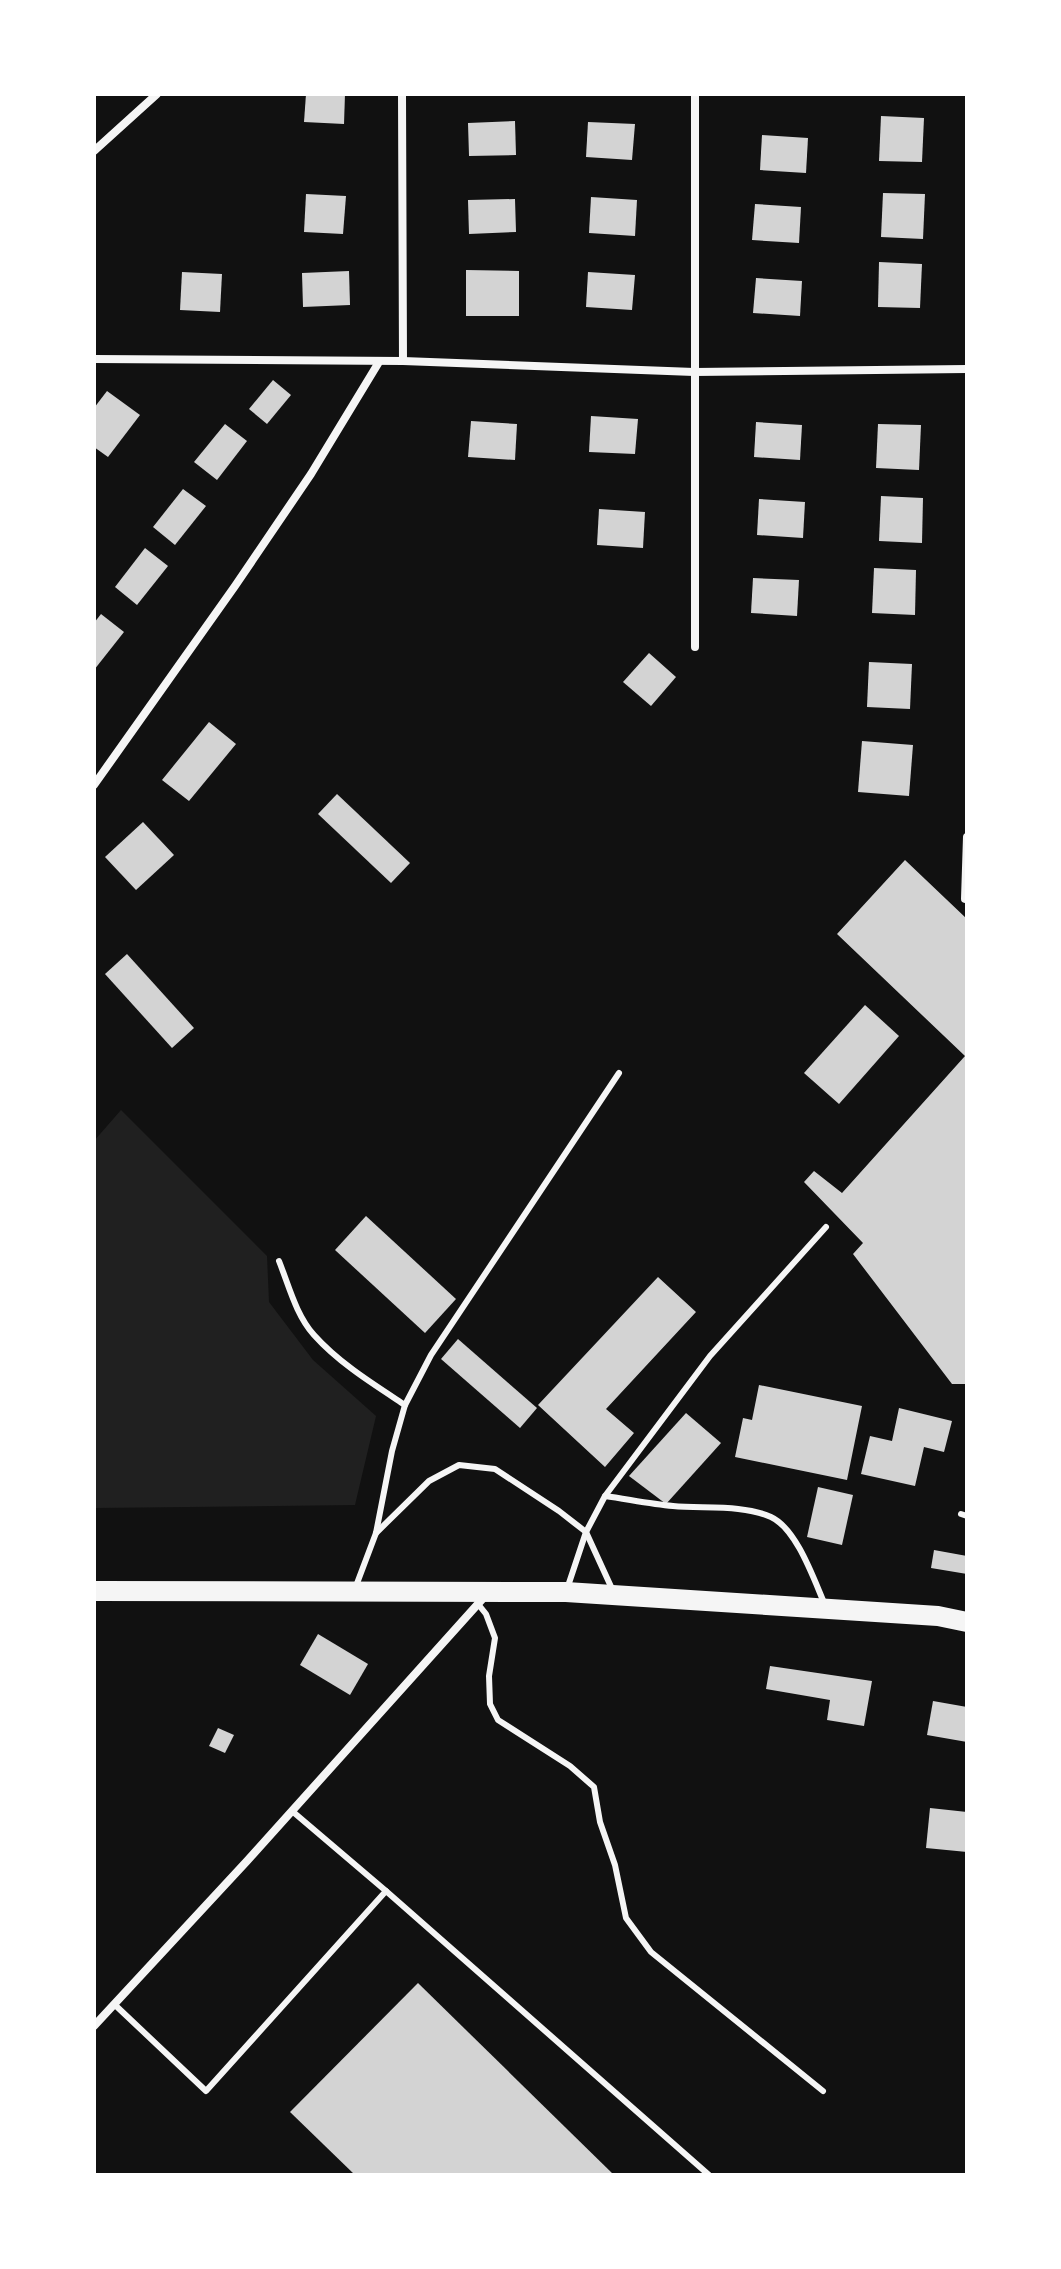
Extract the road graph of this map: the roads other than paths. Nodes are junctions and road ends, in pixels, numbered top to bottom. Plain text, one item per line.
1 (157, 94) edge
2 (402, 94) edge
3 (695, 94) edge
4 (94, 151) edge
5 (94, 359) edge
6 (403, 361) junction
7 (379, 362) junction
8 (967, 369) edge
9 (694, 372) junction
10 (695, 647) dead end
11 (94, 785) edge
12 (967, 837) edge
13 (965, 899) edge
14 (619, 1073) dead end
15 (826, 1227) dead end
16 (279, 1261) dead end
17 (405, 1405) junction
18 (605, 1496) junction
19 (586, 1532) junction
20 (376, 1533) junction
21 (94, 1591) edge
22 (566, 1592) junction
23 (353, 1593) junction
24 (615, 1594) junction
25 (483, 1598) junction
26 (827, 1609) junction
27 (967, 1622) edge
28 (292, 1811) junction
29 (386, 1891) junction
30 (114, 2004) junction
31 (94, 2026) edge
32 (823, 2091) dead end
33 (709, 2175) edge

1 - 4 street
2 - 6 street
3 - 9 street
5 - 7 street
6 - 7 street
6 - 9 street
7 - 11 street
8 - 9 street
9 - 10 street
12 - 13 street
14 - 17 lane
15 - 18 lane
16 - 17 lane
17 - 20 lane
18 - 19 lane
18 - 26 lane
19 - 20 lane
19 - 22 lane
19 - 24 lane
20 - 23 lane
21 - 23 main road
22 - 24 main road
22 - 25 main road
23 - 25 main road
24 - 26 main road
25 - 28 street
25 - 32 lane
26 - 27 main road
28 - 29 lane
28 - 30 street
29 - 30 lane
29 - 33 lane
30 - 31 street

